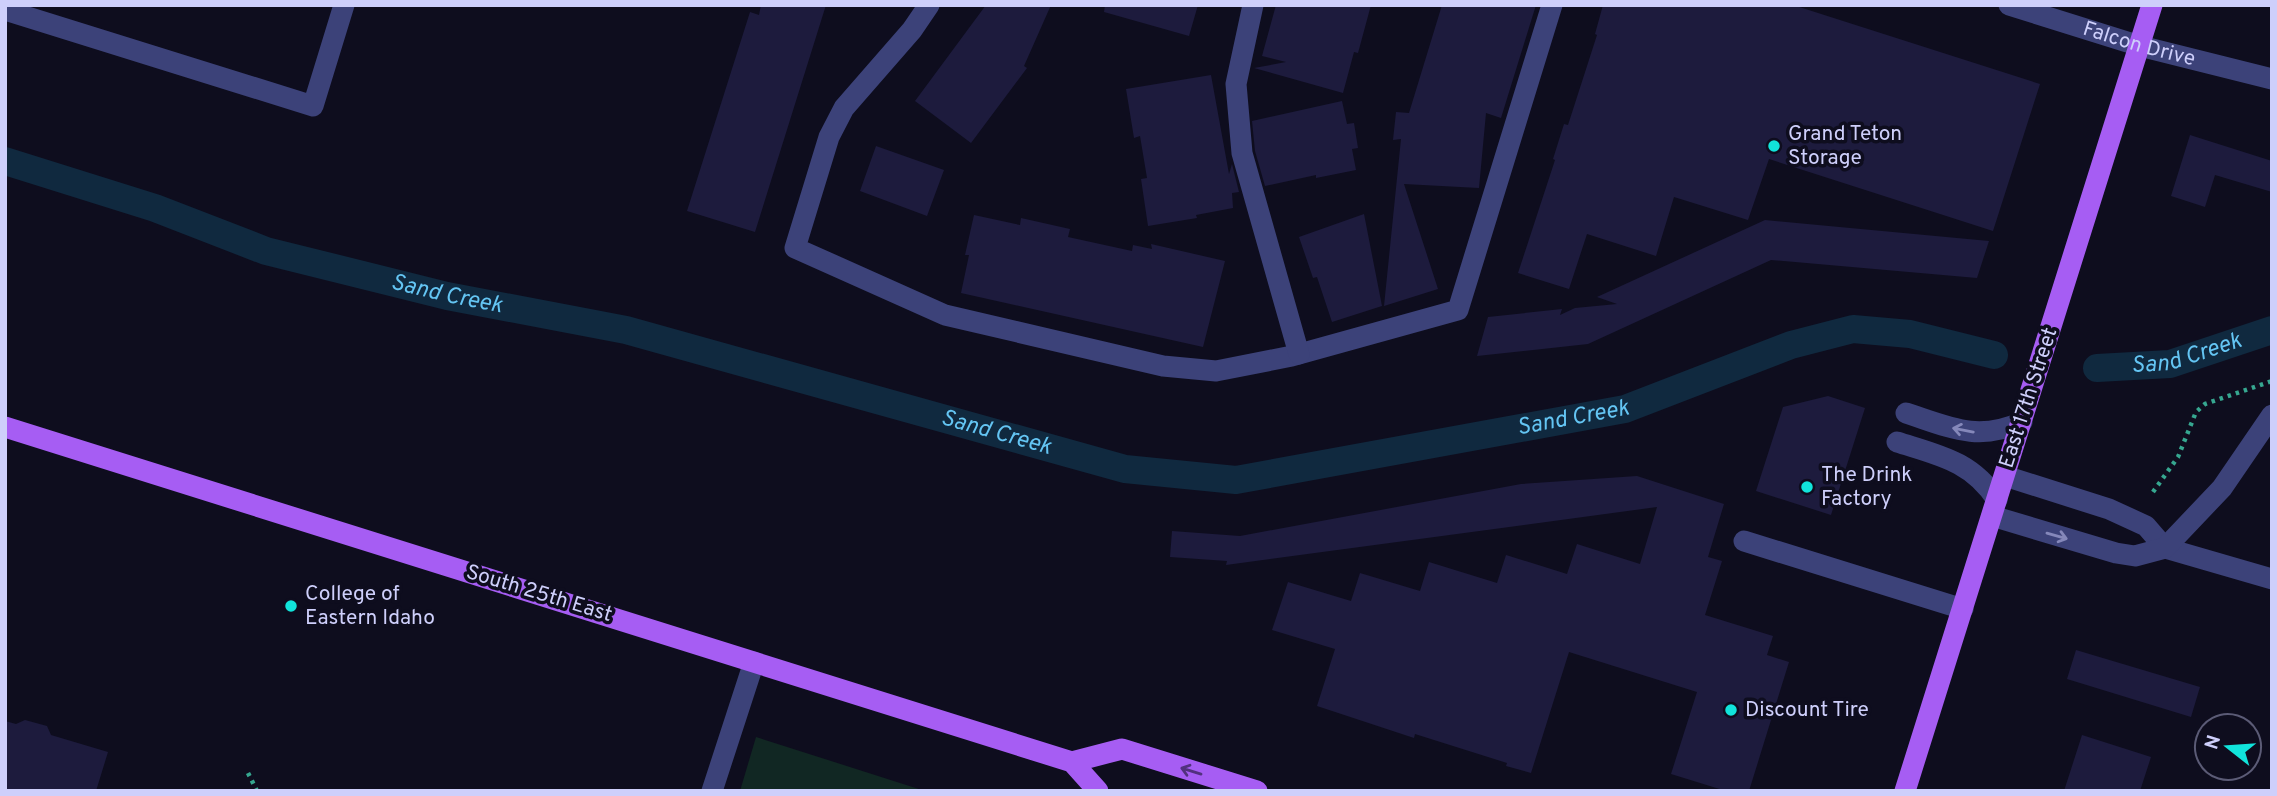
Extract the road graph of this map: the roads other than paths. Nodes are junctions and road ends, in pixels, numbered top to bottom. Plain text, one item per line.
1 (344, 5) edge
2 (929, 5) edge
3 (1253, 5) edge
4 (1552, 5) edge
5 (2009, 5) edge
6 (2152, 5) edge
7 (5, 10) edge
8 (2140, 46) junction
9 (2272, 79) edge
10 (1299, 354) junction
11 (1906, 413) dead end
12 (2272, 415) edge
13 (2022, 422) junction
14 (5, 427) edge
15 (1897, 442) dead end
16 (2005, 476) junction
17 (1994, 508) junction
18 (1744, 541) dead end
19 (2165, 548) junction
20 (2272, 579) edge
21 (1963, 609) junction
22 (754, 662) junction
23 (1072, 762) junction
24 (712, 791) edge
25 (1098, 791) edge
26 (1257, 791) edge
27 (1905, 791) edge

1 - 7 street
2 - 10 street
3 - 10 street
4 - 10 street
5 - 8 street, Falcon Drive
6 - 8 main road, East 17th Street
8 - 9 street, Falcon Drive
8 - 13 main road, East 17th Street
13 -> 11 street
12 - 19 street
13 - 16 main road, East 17th Street
14 - 22 main road, South 25th East
15 - 17 street
16 - 17 main road, East 17th Street
16 - 19 street
17 -> 19 street
17 - 21 main road, East 17th Street
18 - 21 street
19 - 20 street
21 - 27 main road, East 17th Street
22 - 23 main road, South 25th East
22 - 24 street
23 - 25 main road
26 -> 23 main road

